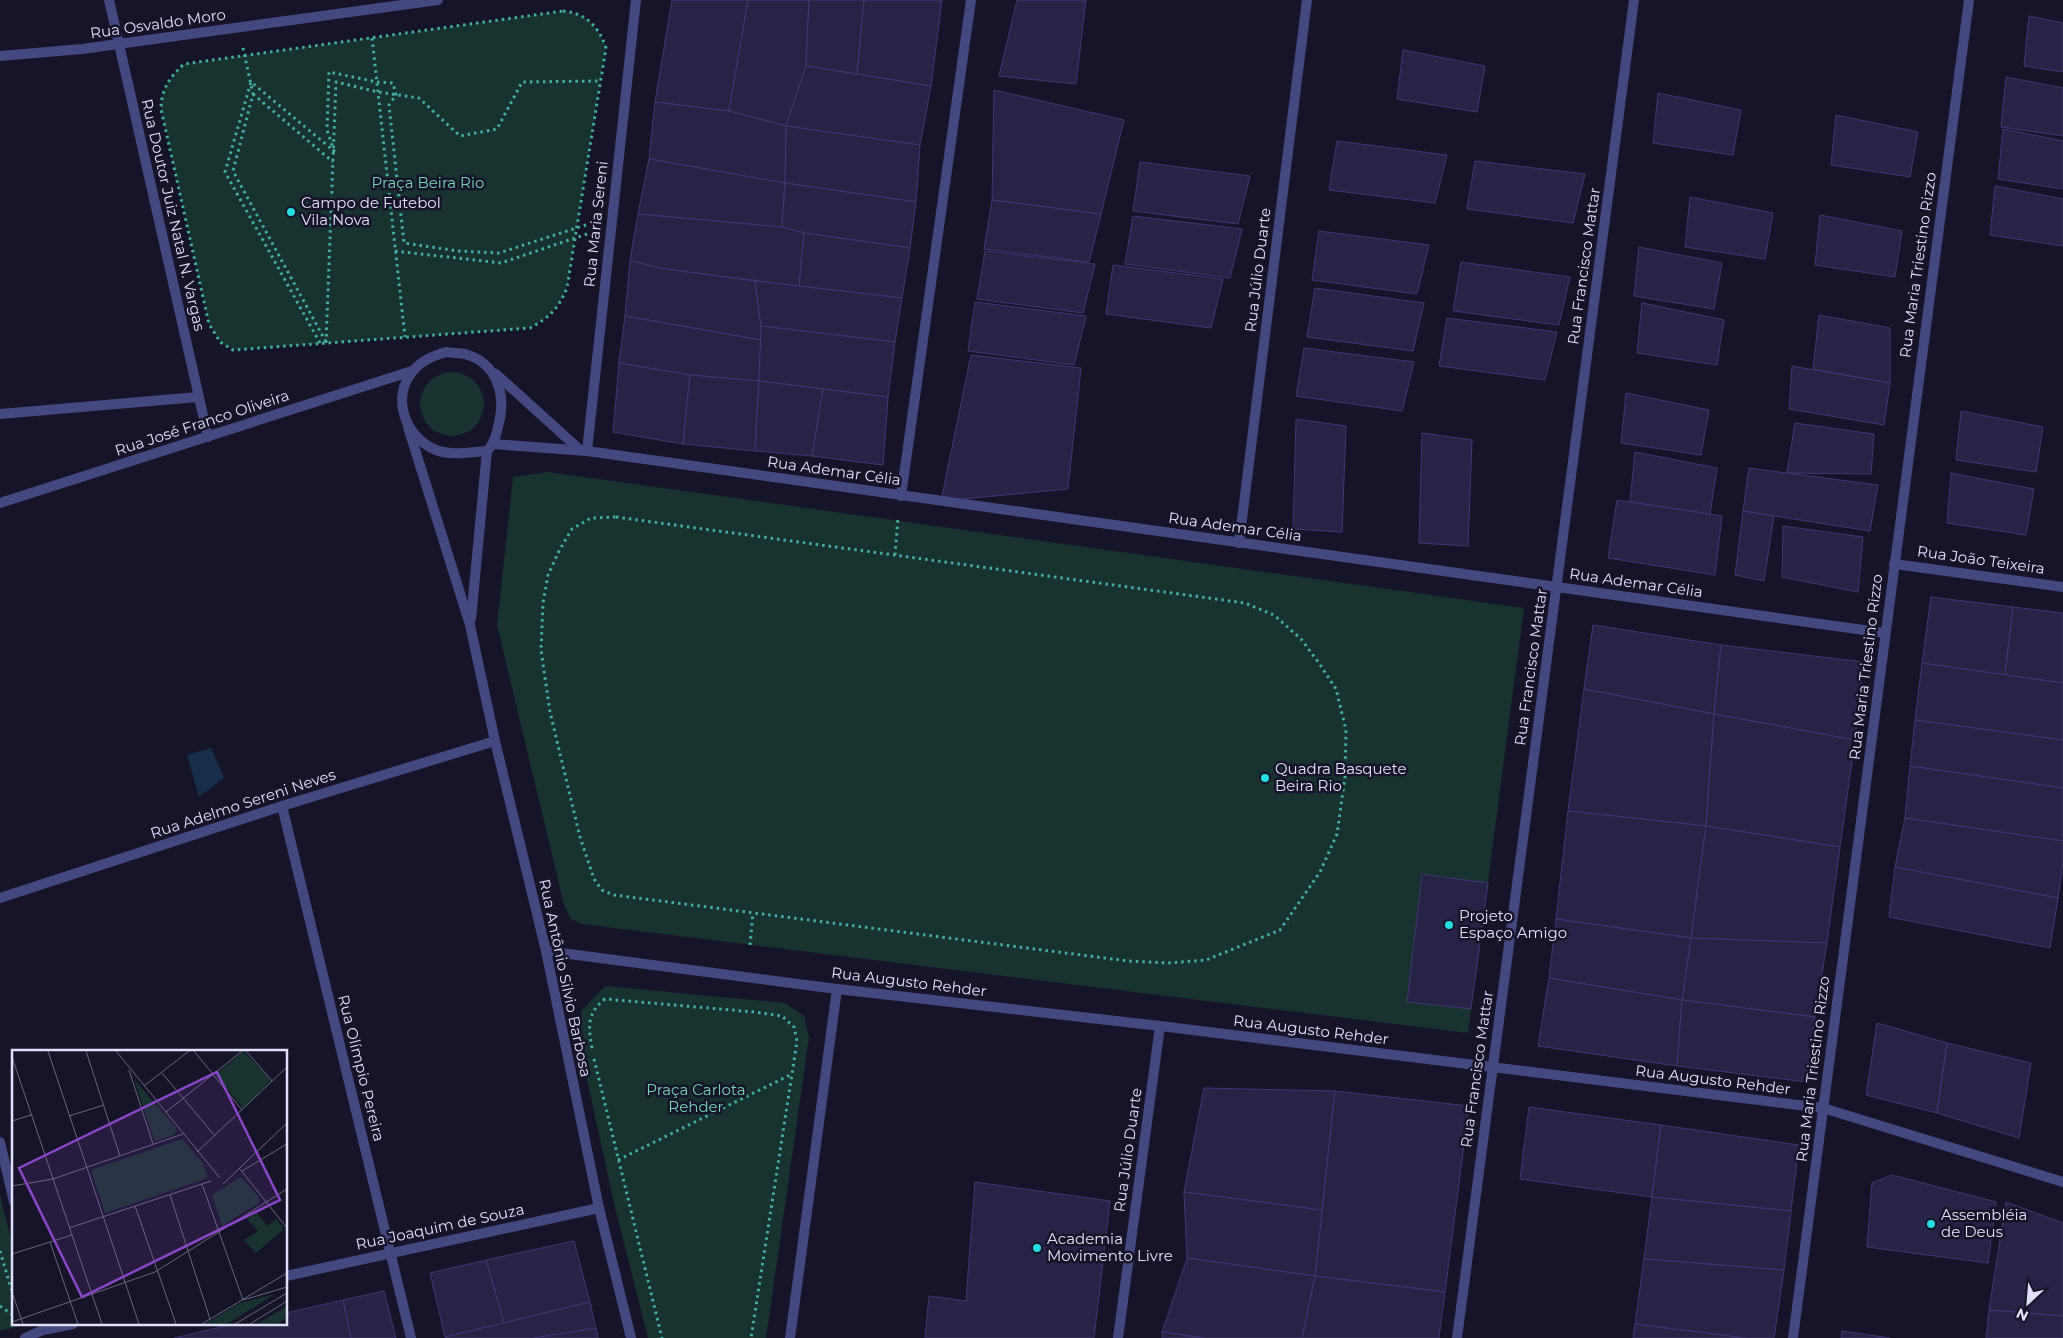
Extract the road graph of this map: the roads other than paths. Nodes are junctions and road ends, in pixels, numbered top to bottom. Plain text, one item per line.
1 (109, 0) edge
2 (438, 0) edge
3 (636, 0) edge
4 (971, 0) edge
5 (1306, 0) edge
6 (1634, 0) edge
7 (1969, 0) edge
8 (119, 44) junction
9 (0, 56) edge
10 (483, 363) junction
11 (412, 371) junction
12 (198, 397) junction
13 (0, 414) edge
14 (408, 427) junction
15 (208, 438) junction
16 (490, 447) junction
17 (584, 450) junction
18 (901, 496) junction
19 (0, 503) edge
20 (1239, 543) junction
21 (1894, 564) junction
22 (1556, 587) junction
23 (2063, 587) edge
24 (470, 624) junction
25 (1885, 633) junction
26 (495, 741) junction
27 (282, 806) junction
28 (0, 898) edge
29 (546, 951) junction
30 (837, 989) junction
31 (1160, 1026) junction
32 (1493, 1068) junction
33 (1823, 1108) junction
34 (0, 1142) edge
35 (2063, 1182) edge
36 (12, 1193) edge
37 (599, 1208) junction
38 (390, 1252) junction
39 (288, 1276) edge
40 (64, 1326) edge
41 (43, 1331) edge
42 (25, 1338) edge
43 (411, 1338) edge
44 (631, 1338) edge
45 (790, 1338) edge
46 (1118, 1338) edge
47 (1457, 1338) edge
48 (1793, 1338) edge

1 - 8 street, Rua Doutor Juiz Natal N. Vargas
2 - 8 street, Rua Osvaldo Moro
3 - 17 street, Rua Maria Sereni
4 - 18 street
5 - 20 street, Rua Júlio Duarte
6 - 22 street, Rua Francisco Mattar
7 - 21 street, Rua Maria Triestino Rizzo
8 - 9 street, Rua Osvaldo Moro
8 - 12 street, Rua Doutor Juiz Natal N. Vargas
10 - 11 street
10 - 16 street
10 - 17 street
11 - 14 street
11 - 15 street, Rua José Franco Oliveira
12 - 13 street
12 - 15 street, Rua Doutor Juiz Natal N. Vargas
14 - 16 street
14 - 24 street
15 - 19 street, Rua José Franco Oliveira
16 - 17 street, Rua Ademar Célia
16 - 24 street
17 - 18 street, Rua Ademar Célia
18 - 20 street, Rua Ademar Célia
20 - 22 street, Rua Ademar Célia
21 - 23 street, Rua João Teixeira
21 - 25 street, Rua Maria Triestino Rizzo
22 - 25 street, Rua Ademar Célia
22 - 32 street, Rua Francisco Mattar
24 - 26 street, Rua Antônio Silvio Barbosa
25 - 33 street, Rua Maria Triestino Rizzo
26 - 27 street, Rua Adelmo Sereni Neves
26 - 29 street, Rua Antônio Silvio Barbosa
27 - 28 street, Rua Adelmo Sereni Neves
27 - 38 street, Rua Olímpio Pereira
29 - 30 street, Rua Augusto Rehder
29 - 37 street, Rua Antônio Silvio Barbosa
30 - 31 street, Rua Augusto Rehder
30 - 45 street
31 - 32 street, Rua Augusto Rehder
31 - 46 street, Rua Júlio Duarte
32 - 33 street, Rua Augusto Rehder
32 - 47 street, Rua Francisco Mattar
33 - 35 street, Rua Augusto Rehder
33 - 48 street, Rua Maria Triestino Rizzo
34 - 36 street
37 - 38 street, Rua Joaquim de Souza
37 - 44 street, Rua Antônio Silvio Barbosa
38 - 39 street, Rua Joaquim de Souza
38 - 43 street, Rua Olímpio Pereira
40 - 41 street
41 - 42 street

